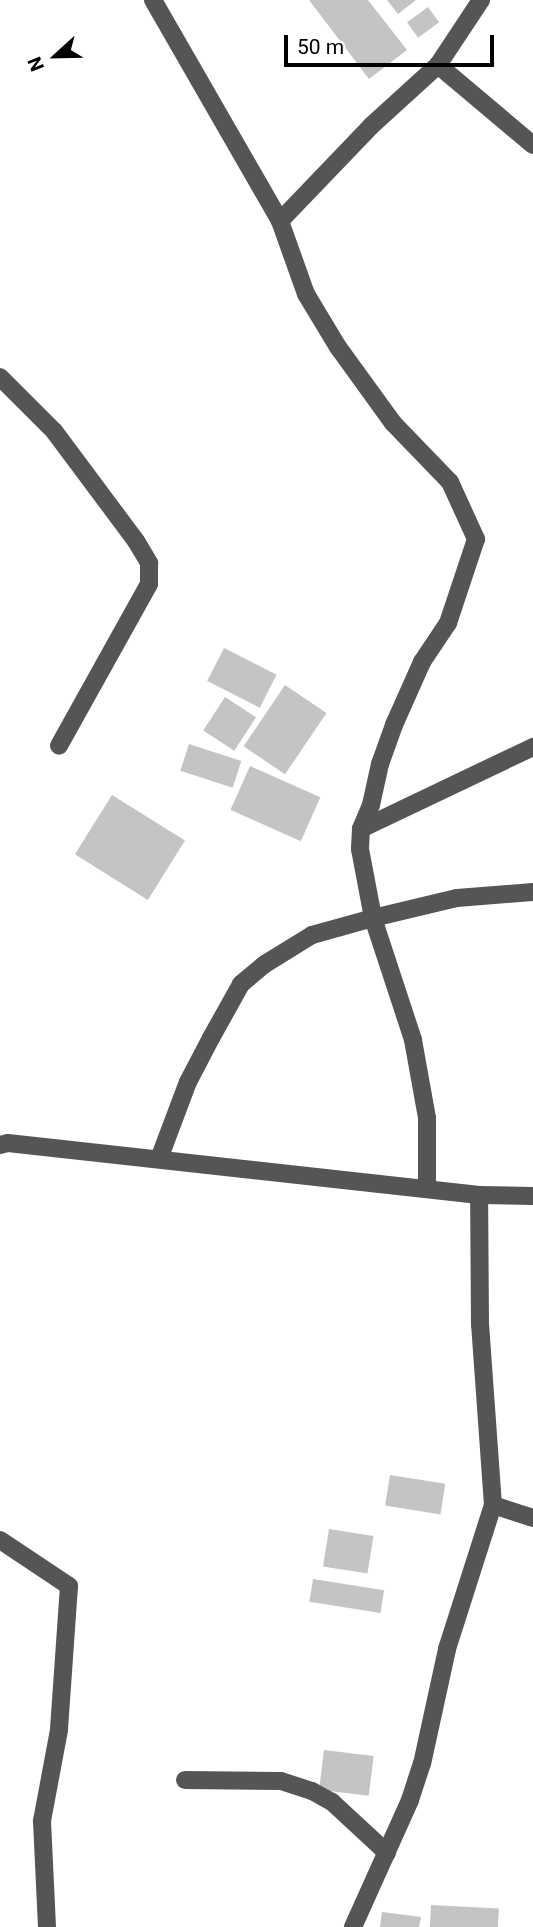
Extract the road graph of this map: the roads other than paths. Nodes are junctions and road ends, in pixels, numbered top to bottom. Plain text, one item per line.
1 (153, 0) edge
2 (481, 0) edge
3 (438, 65) junction
4 (533, 145) edge
5 (280, 221) junction
6 (0, 377) edge
7 (59, 746) dead end
8 (533, 747) edge
9 (361, 829) junction
10 (533, 892) edge
11 (373, 918) junction
12 (0, 1146) edge
13 (159, 1159) junction
14 (427, 1189) junction
15 (479, 1195) junction
16 (533, 1196) edge
17 (493, 1505) junction
18 (533, 1518) edge
19 (0, 1540) edge
20 (185, 1780) dead end
21 (387, 1853) junction
22 (47, 1927) edge
23 (353, 1927) edge

1 - 5 street
2 - 3 street
3 - 4 street
3 - 5 street
5 - 9 street
6 - 7 street
8 - 9 street
9 - 11 street
10 - 11 street
11 - 13 street
11 - 14 street
12 - 13 street
13 - 14 street
14 - 15 street
15 - 16 street
15 - 17 street
17 - 18 street
17 - 21 street
19 - 22 street
20 - 21 street
21 - 23 street

